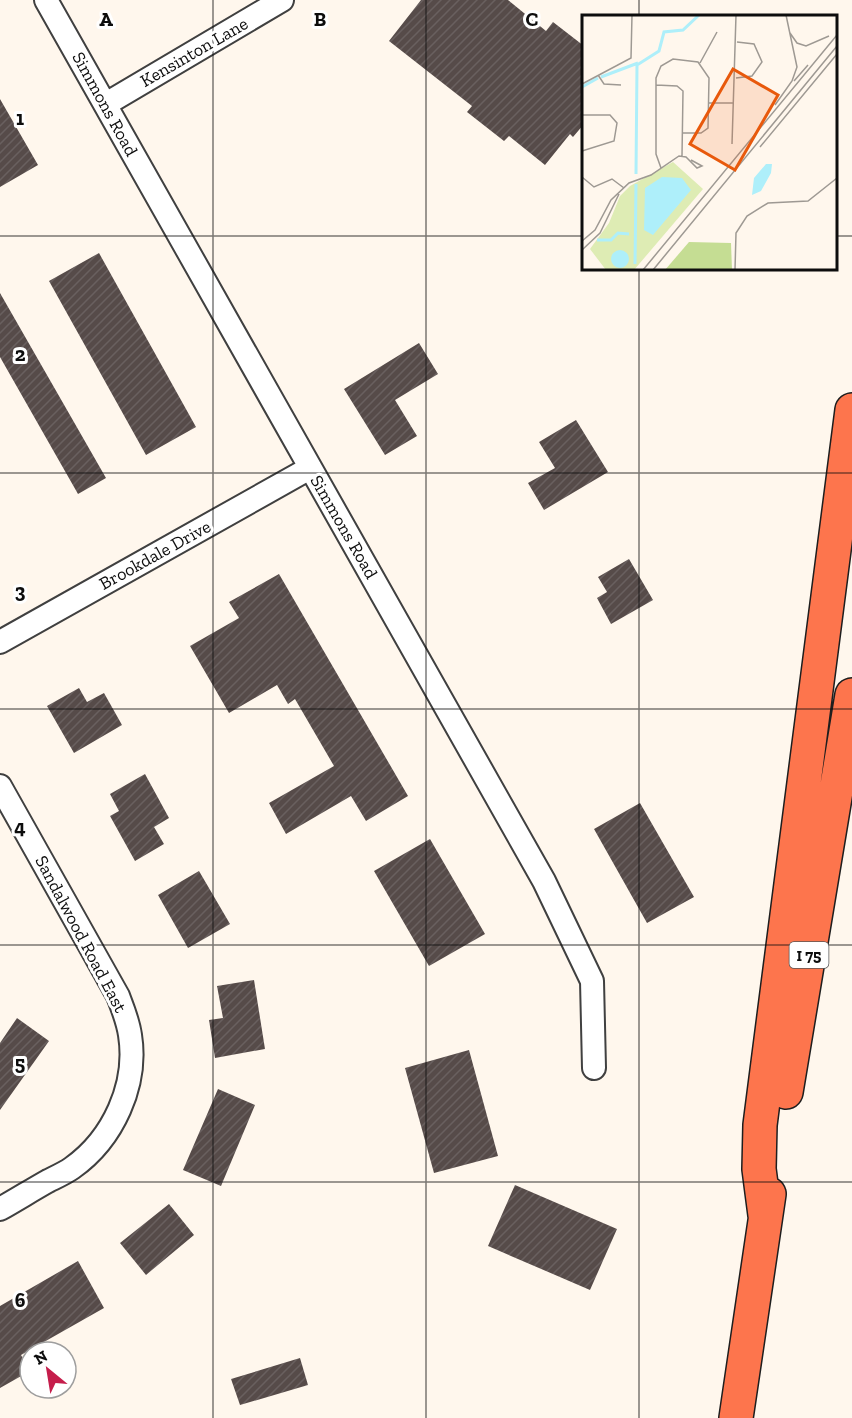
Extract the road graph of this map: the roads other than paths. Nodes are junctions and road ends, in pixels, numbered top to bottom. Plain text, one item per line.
1 (46, 0) edge
2 (282, 0) edge
3 (105, 104) junction
4 (852, 410) edge
5 (310, 468) junction
6 (0, 642) edge
7 (852, 695) edge
8 (0, 786) edge
9 (594, 1068) dead end
10 (0, 1209) edge
11 (765, 1215) junction
12 (736, 1418) edge

1 - 3 street, Simmons Road
2 - 3 street, Kensinton Lane
3 - 5 street, Simmons Road
4 - 11 highway
5 - 6 street, Brookdale Drive
5 - 9 street, Simmons Road
7 - 11 highway, I 75
8 - 10 street, Sandalwood Road East
11 - 12 highway, I 75

